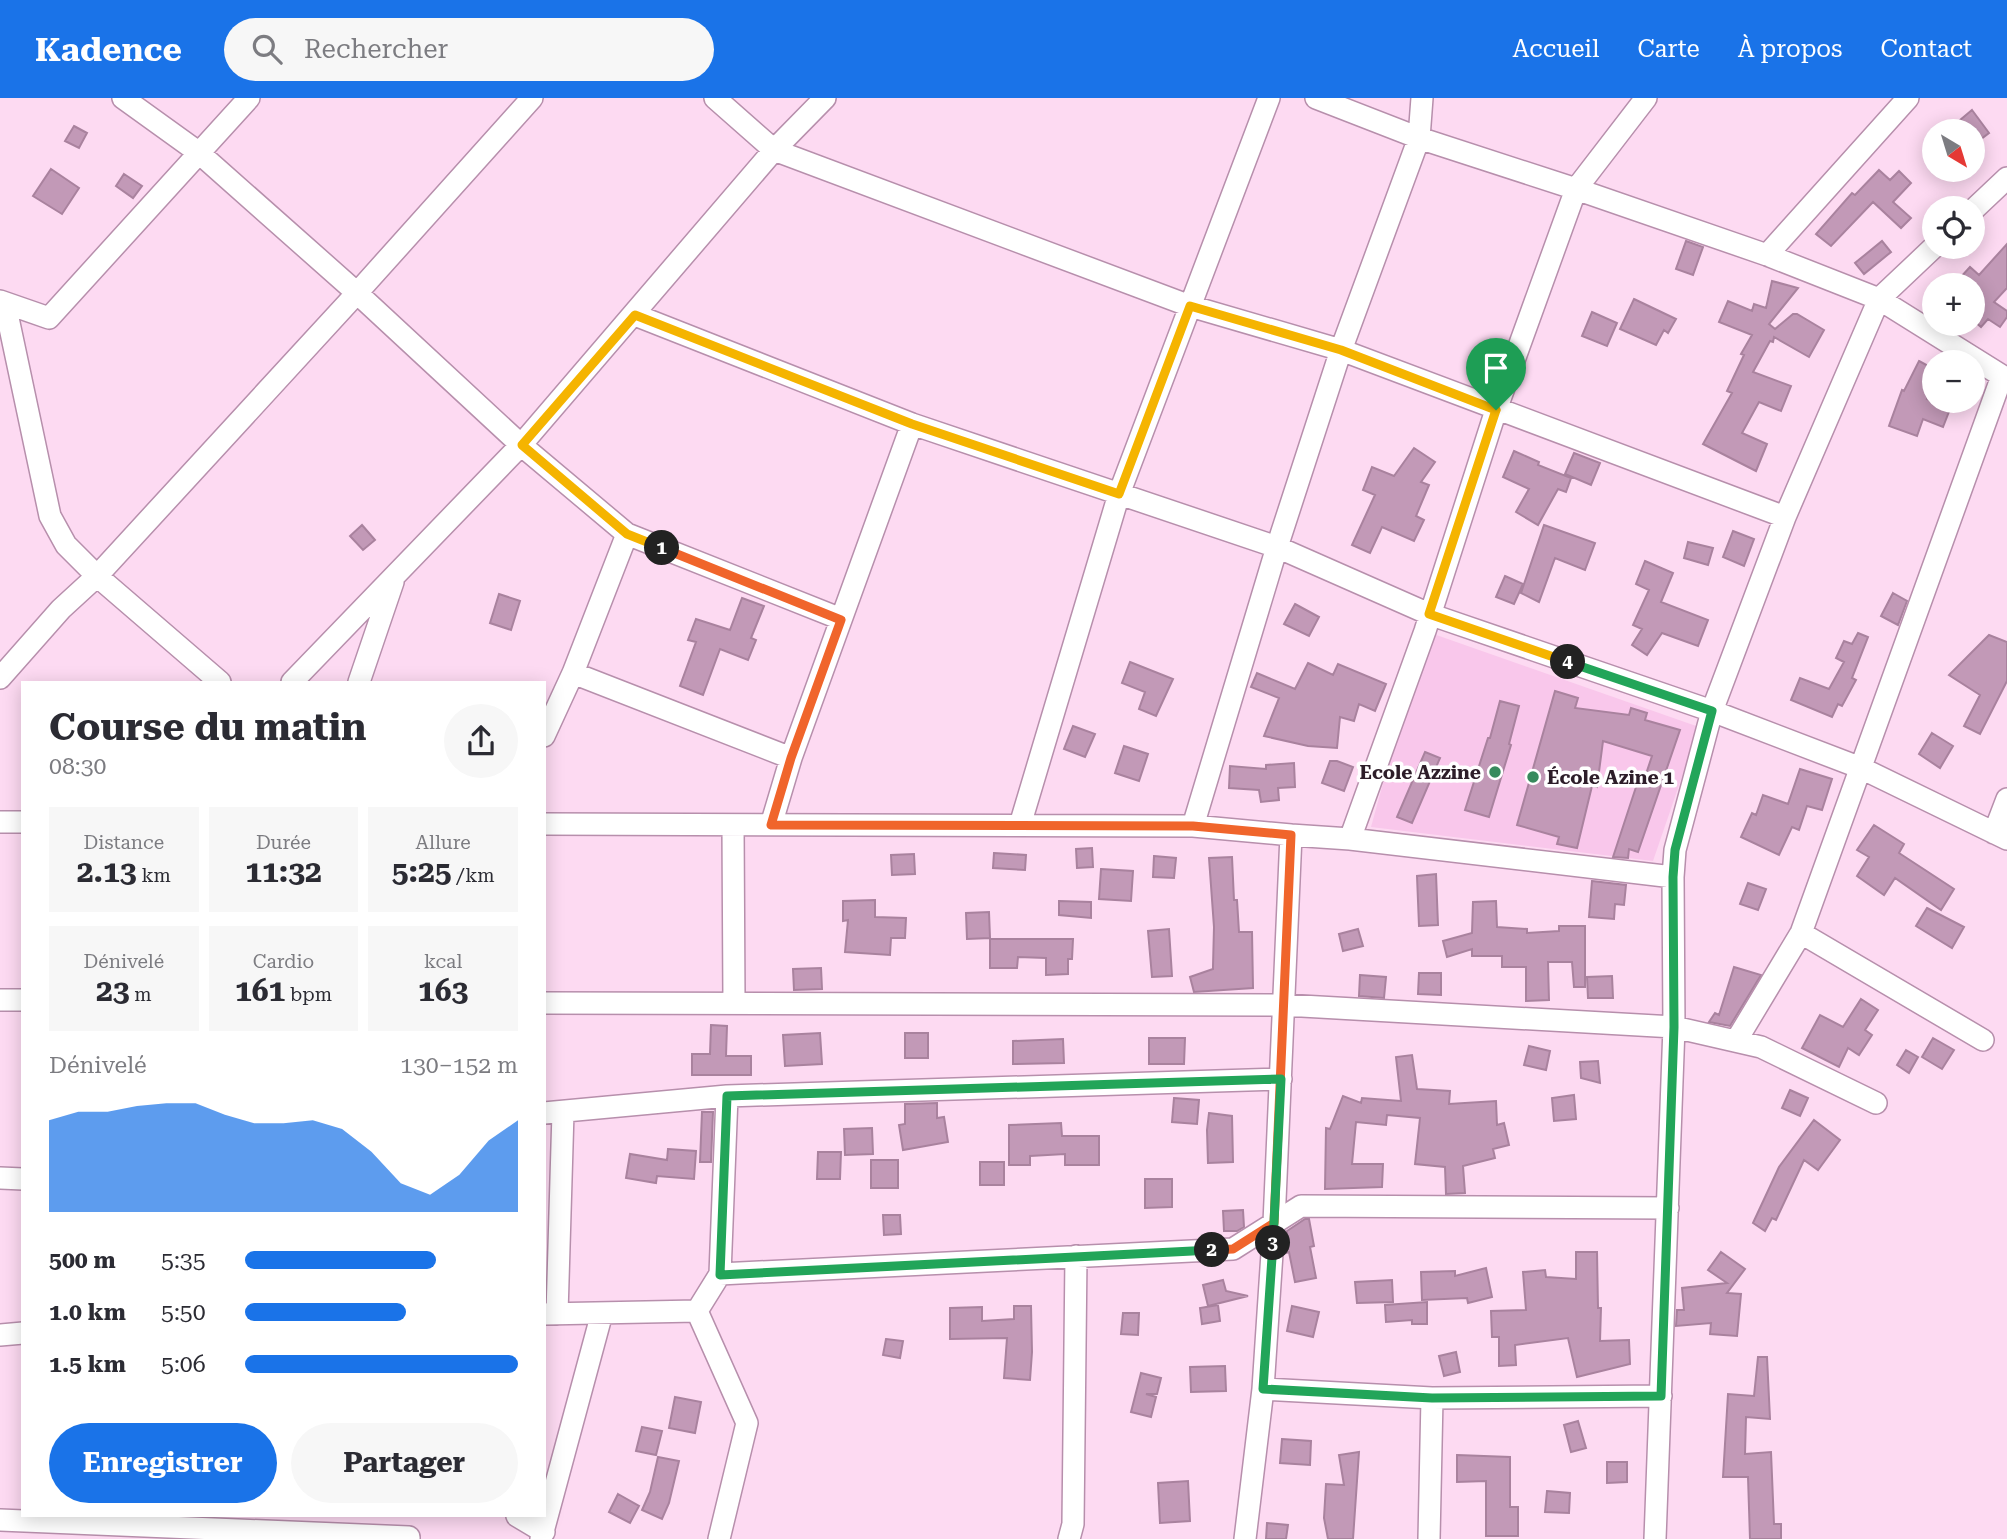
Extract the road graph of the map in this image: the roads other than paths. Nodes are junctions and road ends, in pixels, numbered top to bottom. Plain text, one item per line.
1 (123, 98) edge
2 (248, 98) edge
3 (532, 98) edge
4 (715, 98) edge
5 (825, 98) edge
6 (1269, 98) edge
7 (1317, 98) edge
8 (1422, 98) edge
9 (1646, 98) edge
10 (1908, 98) edge
11 (1419, 138) junction
12 (774, 150) junction
13 (198, 152) junction
14 (2007, 178) edge
15 (1577, 189) junction
16 (1985, 199) edge
17 (1768, 254) junction
18 (1922, 258) edge
19 (357, 293) junction
20 (1879, 299) junction
21 (2, 303) edge
22 (1190, 306) junction
23 (635, 315) junction
24 (1341, 350) junction
25 (2005, 378) edge
26 (1496, 410) junction
27 (912, 424) junction
28 (522, 445) junction
29 (1119, 494) junction
30 (1785, 517) junction
31 (627, 534) junction
32 (1277, 547) junction
33 (97, 576) junction
34 (395, 577) junction
35 (1429, 614) junction
36 (841, 620) junction
37 (573, 673) junction
38 (0, 678) edge
39 (219, 681) edge
40 (293, 681) edge
41 (359, 681) edge
42 (1712, 711) junction
43 (546, 732) edge
44 (791, 758) junction
45 (1861, 768) junction
46 (2007, 799) edge
47 (0, 822) edge
48 (21, 822) edge
49 (546, 824) edge
50 (733, 825) junction
51 (771, 825) junction
52 (1020, 825) junction
53 (1193, 826) junction
54 (1291, 835) junction
55 (2001, 836) edge
56 (1350, 839) junction
57 (1673, 877) junction
58 (1801, 933) junction
59 (0, 1000) edge
60 (21, 1000) edge
61 (546, 1003) edge
62 (734, 1003) junction
63 (1284, 1005) junction
64 (1674, 1027) junction
65 (1983, 1040) dead end
66 (1736, 1041) junction
67 (1281, 1079) junction
68 (727, 1096) junction
69 (1876, 1103) dead end
70 (554, 1113) edge
71 (0, 1178) edge
72 (21, 1179) edge
73 (1668, 1208) junction
74 (1274, 1223) junction
75 (1076, 1256) junction
76 (720, 1275) junction
77 (698, 1311) junction
78 (602, 1313) junction
79 (550, 1314) edge
80 (21, 1333) edge
81 (0, 1335) edge
82 (1263, 1389) junction
83 (1661, 1396) junction
84 (1432, 1398) junction
85 (518, 1517) edge
86 (77, 1519) edge
87 (0, 1520) edge
88 (542, 1535) edge
89 (409, 1539) edge
90 (719, 1539) edge
91 (1069, 1539) edge
92 (1245, 1539) edge
93 (1429, 1539) edge
94 (1655, 1539) edge

1 - 13 street
2 - 13 street
3 - 19 street
4 - 12 street
5 - 12 street
6 - 22 street
7 - 11 street
8 - 11 street
9 - 15 street
10 - 17 street
11 - 15 street
11 - 24 street
12 - 22 street
12 - 23 street
13 - 19 street
13 - 21 street
14 - 16 street
15 - 17 street
15 - 26 street
17 - 20 street
18 - 20 street
19 - 28 street
19 - 33 street
20 - 25 street
20 - 30 street
21 - 33 street
22 - 24 street
22 - 29 street
23 - 27 street
23 - 28 street
24 - 26 street
24 - 32 street
25 - 45 street
26 - 30 street
26 - 35 street
27 - 29 street
27 - 36 street
28 - 31 street
28 - 34 street
29 - 32 street
29 - 52 street
30 - 42 street
31 - 36 street
31 - 37 street
32 - 35 street
32 - 53 street
33 - 38 street
33 - 39 street
34 - 40 street
34 - 41 street
35 - 42 street
35 - 56 street
36 - 44 street
37 - 43 street
37 - 44 street
42 - 45 street
42 - 57 street
44 - 51 street
45 - 55 street
45 - 58 street
46 - 55 street
47 - 48 street
49 - 50 street
50 - 51 street
50 - 62 street
51 - 52 street
52 - 53 street
53 - 54 street
54 - 56 street
54 - 63 street
56 - 57 street
57 - 64 street
58 - 65 street
58 - 66 street
59 - 60 street
61 - 62 street
62 - 63 street
63 - 64 street
63 - 67 street
64 - 66 street
64 - 73 street
66 - 69 street
67 - 68 street
67 - 74 street
68 - 70 street
68 - 76 street
70 - 79 street
71 - 72 street
73 - 74 street
73 - 83 street
74 - 75 street
74 - 82 street
75 - 76 street
75 - 91 street
76 - 77 street
77 - 78 street
77 - 90 street
78 - 79 street
78 - 88 street
80 - 81 street
82 - 84 street
82 - 92 street
83 - 84 street
83 - 94 street
84 - 93 street
85 - 88 street
86 - 87 street
86 - 89 street

